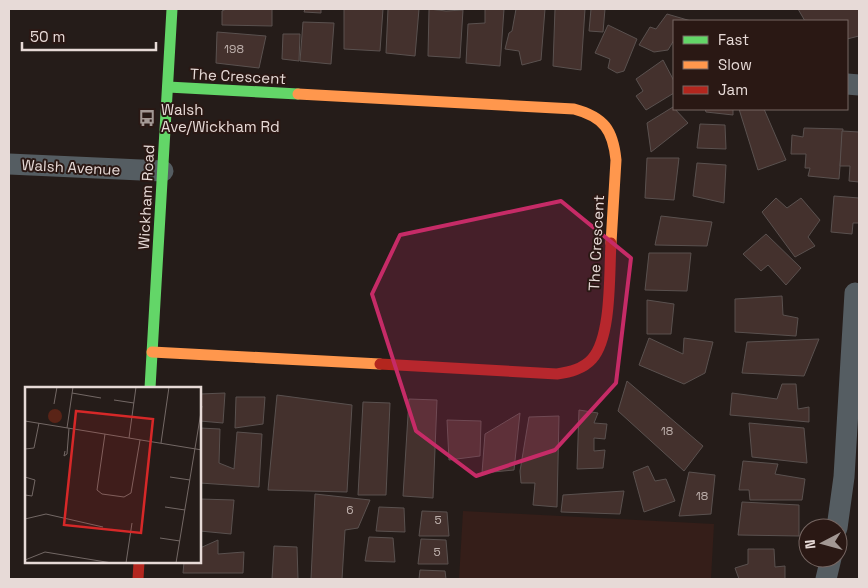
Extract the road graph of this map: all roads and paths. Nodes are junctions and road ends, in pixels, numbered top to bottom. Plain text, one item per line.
1 (172, 9) edge
2 (168, 87) junction
3 (9, 164) edge
4 (162, 171) junction
5 (855, 293) dead end
6 (152, 352) junction
7 (150, 387) edge
8 (838, 518) edge
9 (140, 563) edge
10 (138, 579) edge

1 - 2 street, Wickham Road
2 - 4 street, Wickham Road
2 - 6 street, The Crescent
3 - 4 street, Walsh Avenue
4 - 6 street, Wickham Road
5 - 8 street
6 - 7 street, Wickham Road
9 - 10 street

